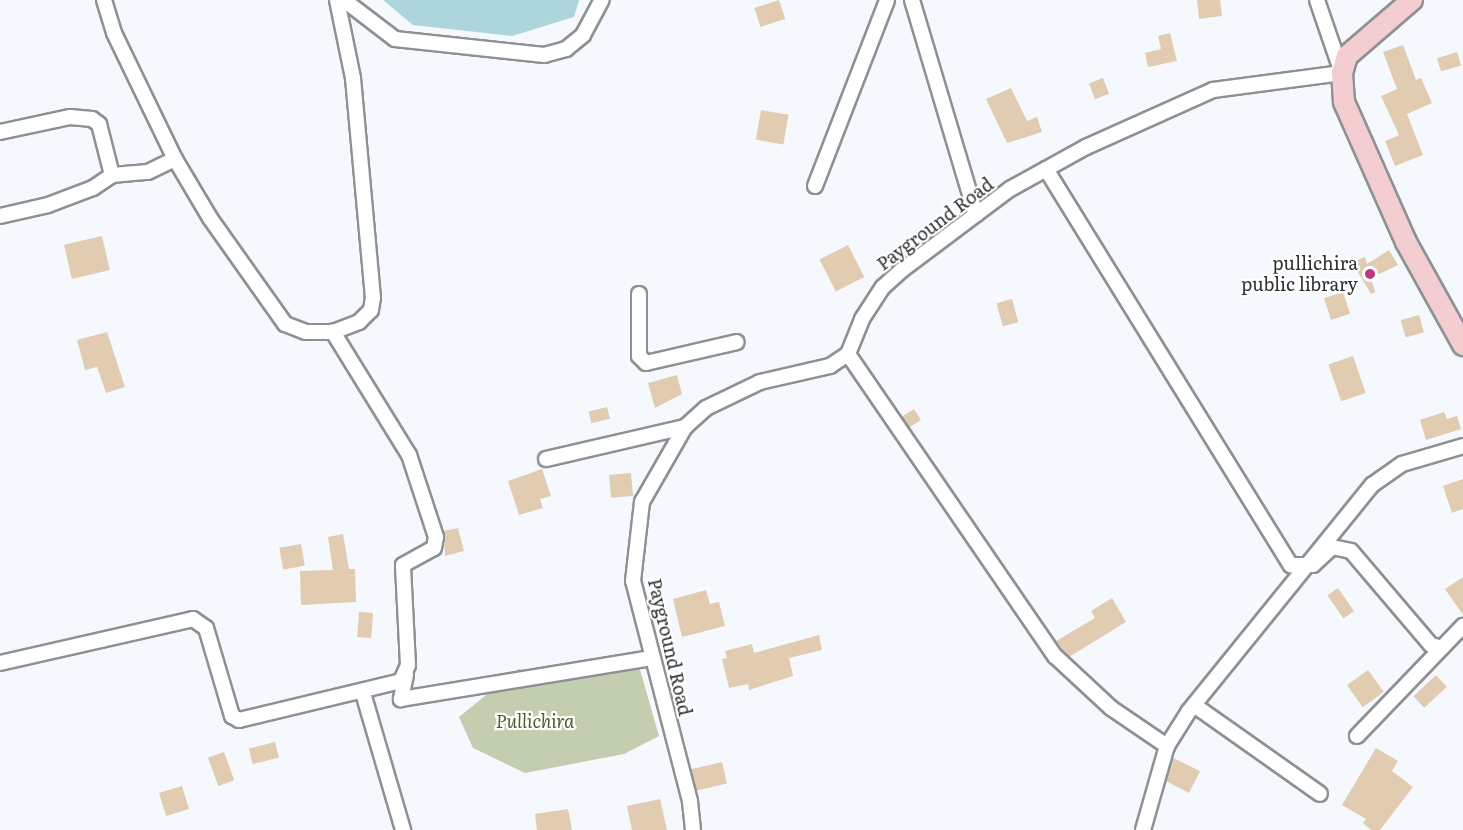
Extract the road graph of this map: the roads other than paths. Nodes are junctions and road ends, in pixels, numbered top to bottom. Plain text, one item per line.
1 (104, 0) edge
2 (337, 0) edge
3 (344, 0) edge
4 (602, 0) edge
5 (887, 0) edge
6 (912, 0) edge
7 (1317, 0) edge
8 (1412, 0) edge
9 (1342, 73) junction
10 (0, 132) edge
11 (175, 159) junction
12 (1046, 169) junction
13 (111, 175) junction
14 (815, 186) dead end
15 (976, 215) junction
16 (0, 216) edge
17 (639, 294) dead end
18 (333, 332) junction
19 (736, 342) dead end
20 (1463, 345) edge
21 (848, 354) junction
22 (685, 427) junction
23 (1463, 446) edge
24 (546, 459) dead end
25 (1305, 568) junction
26 (1463, 626) edge
27 (1442, 648) junction
28 (651, 658) junction
29 (0, 663) edge
30 (407, 673) junction
31 (363, 693) junction
32 (1194, 705) junction
33 (1357, 736) dead end
34 (1167, 746) junction
35 (1320, 794) dead end
36 (403, 830) edge
37 (693, 830) edge
38 (1143, 830) edge

1 - 11 street
2 - 18 street
3 - 4 street
5 - 14 street
6 - 15 street
7 - 9 street
8 - 9 main road
9 - 12 street, Payground Road
9 - 20 main road
10 - 13 street
11 - 13 street
11 - 18 street
12 - 15 street, Payground Road
12 - 25 street
13 - 16 street
15 - 21 street, Payground Road
17 - 19 street
18 - 30 street
21 - 22 street, Payground Road
21 - 34 street
22 - 24 street
22 - 28 street, Payground Road
23 - 25 street
25 - 27 street
25 - 32 street
26 - 27 street
27 - 33 street
28 - 30 street
28 - 37 street, Payground Road
29 - 31 street
30 - 31 street
31 - 36 street
32 - 34 street
32 - 35 street
34 - 38 street

